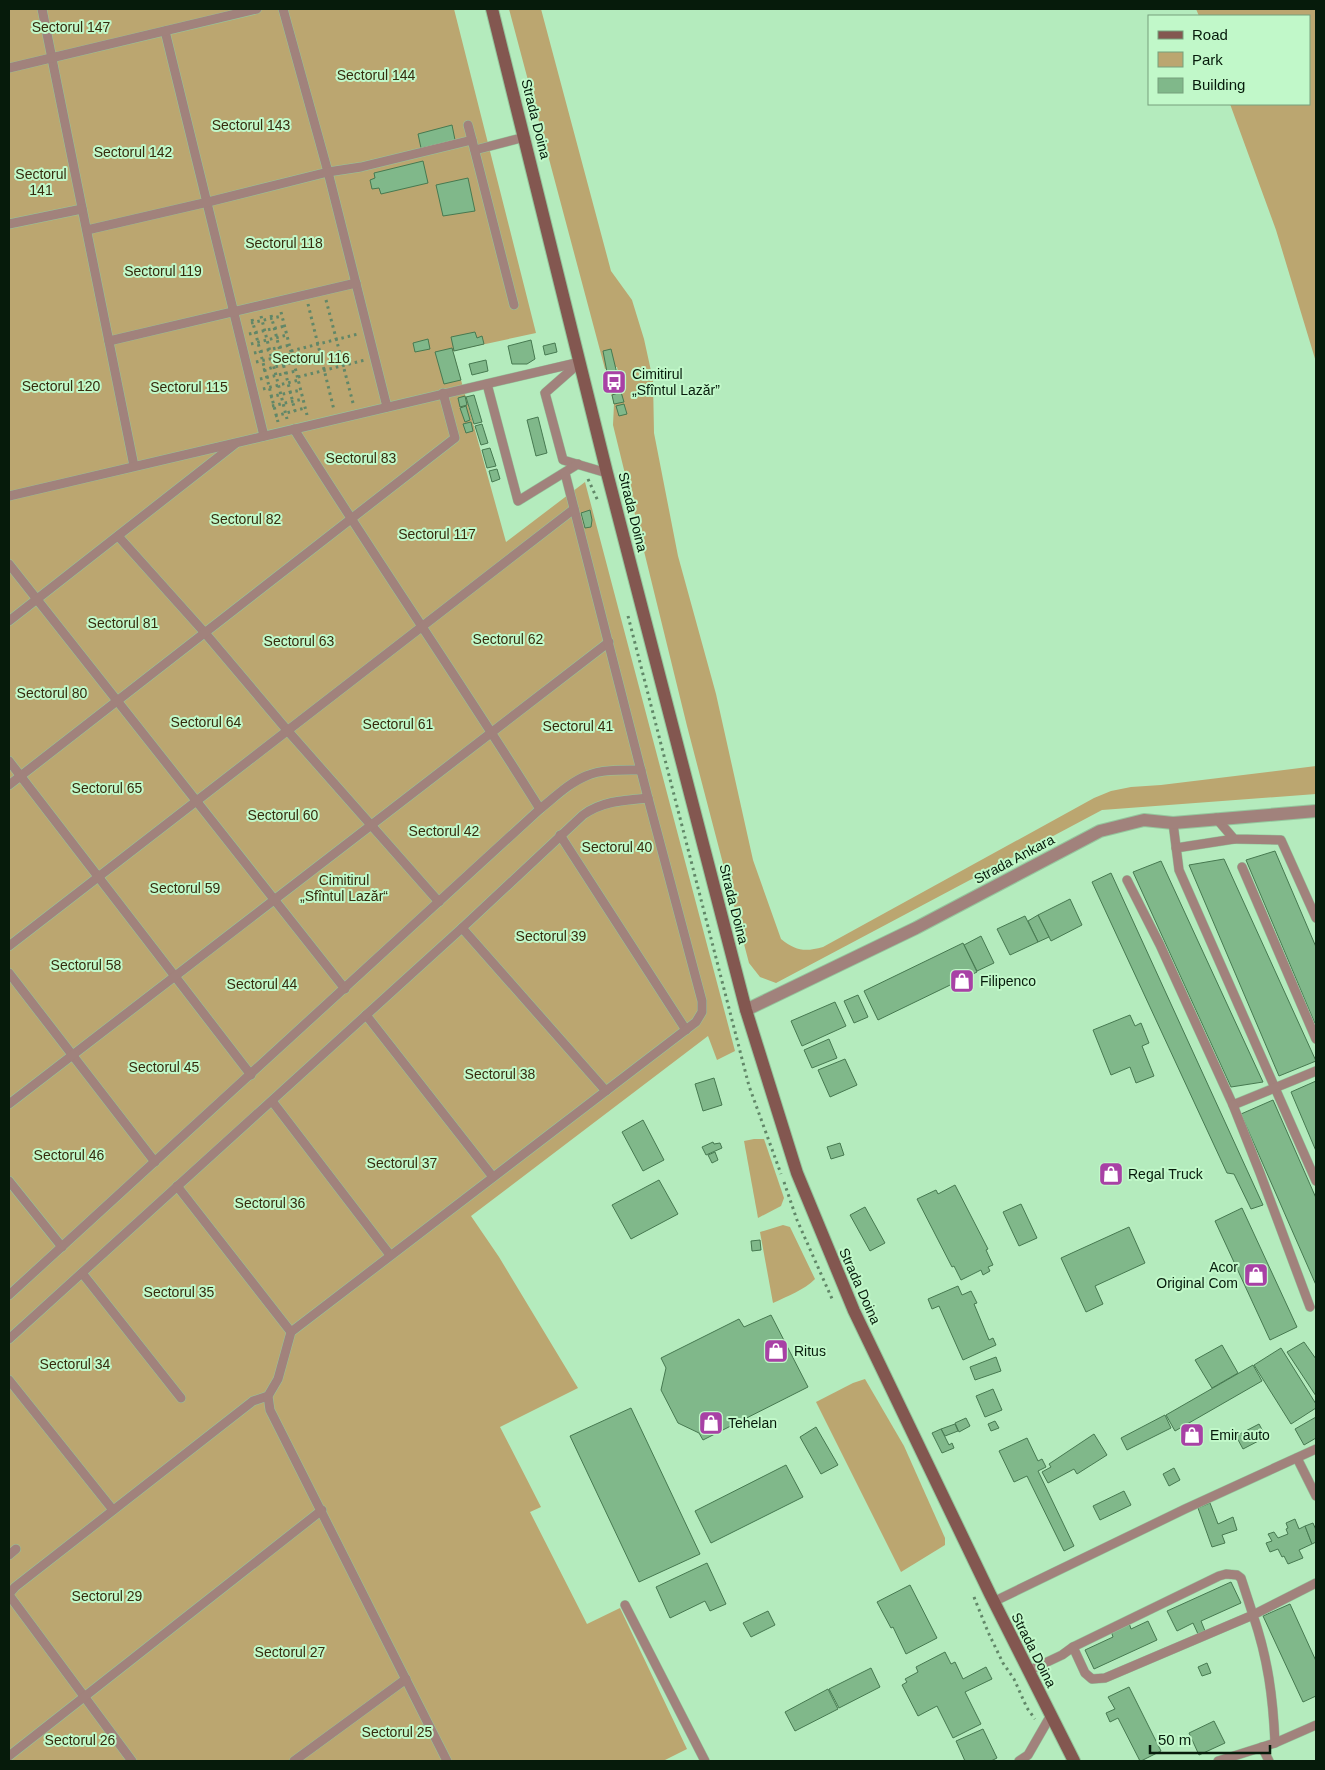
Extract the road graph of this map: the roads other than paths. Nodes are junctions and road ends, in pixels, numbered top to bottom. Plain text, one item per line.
1 (42, 9) edge
2 (257, 9) edge
3 (283, 9) edge
4 (492, 9) edge
5 (165, 31) junction
6 (52, 57) junction
7 (9, 68) edge
8 (468, 125) dead end
9 (525, 137) junction
10 (472, 140) junction
11 (475, 150) junction
12 (328, 172) junction
13 (208, 202) junction
14 (82, 209) junction
15 (9, 224) edge
16 (87, 230) junction
17 (356, 283) junction
18 (514, 305) dead end
19 (234, 312) junction
20 (109, 342) junction
21 (580, 362) junction
22 (487, 384) junction
23 (443, 393) junction
24 (387, 407) junction
25 (291, 426) junction
26 (264, 436) junction
27 (238, 441) junction
28 (578, 464) junction
29 (134, 466) junction
30 (565, 472) junction
31 (607, 472) junction
32 (9, 496) edge
33 (574, 508) junction
34 (351, 520) junction
35 (118, 536) junction
36 (9, 564) edge
37 (37, 599) junction
38 (9, 621) edge
39 (422, 627) junction
40 (205, 633) junction
41 (609, 642) junction
42 (116, 701) junction
43 (287, 730) junction
44 (492, 732) junction
45 (9, 762) edge
46 (641, 770) junction
47 (20, 776) junction
48 (9, 785) edge
49 (648, 798) junction
50 (196, 801) junction
51 (540, 809) junction
52 (1316, 811) edge
53 (1216, 818) junction
54 (1173, 823) junction
55 (372, 825) junction
56 (560, 835) junction
57 (1234, 839) junction
58 (1176, 848) junction
59 (1242, 867) dead end
60 (97, 876) junction
61 (1127, 880) dead end
62 (274, 900) junction
63 (439, 902) junction
64 (1316, 918) edge
65 (462, 928) junction
66 (9, 946) edge
67 (9, 973) edge
68 (175, 976) junction
69 (345, 989) junction
70 (746, 1010) junction
71 (366, 1015) junction
72 (686, 1030) junction
73 (1316, 1039) edge
74 (72, 1055) junction
75 (1316, 1071) edge
76 (251, 1075) junction
77 (1275, 1087) junction
78 (606, 1091) junction
79 (272, 1101) junction
80 (9, 1104) edge
81 (1233, 1105) junction
82 (155, 1162) junction
83 (494, 1177) junction
84 (1316, 1180) edge
85 (9, 1181) edge
86 (177, 1186) junction
87 (62, 1247) junction
88 (390, 1255) junction
89 (82, 1272) junction
90 (9, 1295) edge
91 (1310, 1307) dead end
92 (291, 1332) junction
93 (9, 1340) edge
94 (9, 1380) edge
95 (268, 1396) junction
96 (181, 1398) dead end
97 (1316, 1449) edge
98 (1297, 1458) junction
99 (1316, 1496) edge
100 (113, 1510) junction
101 (322, 1510) junction
102 (1316, 1583) edge
103 (9, 1595) edge
104 (994, 1602) junction
105 (624, 1605) dead end
106 (1253, 1615) junction
107 (1073, 1647) junction
108 (1028, 1671) junction
109 (406, 1679) junction
110 (84, 1697) junction
111 (1051, 1715) junction
112 (1316, 1725) edge
113 (1275, 1743) junction
114 (1262, 1747) junction
115 (9, 1756) edge
116 (132, 1761) edge
117 (294, 1761) edge
118 (447, 1761) edge
119 (705, 1761) edge
120 (1019, 1761) edge
121 (1074, 1761) edge
122 (1218, 1761) edge
123 (1269, 1761) edge

1 - 6 lane
2 - 5 lane
3 - 12 lane
4 - 9 main road, Strada Doina
5 - 6 lane
5 - 13 lane
6 - 7 lane
6 - 14 lane
8 - 10 lane
9 - 11 lane
9 - 21 main road, Strada Doina
10 - 11 lane
10 - 12 lane
11 - 18 lane
12 - 13 lane
12 - 17 lane
13 - 16 lane
13 - 19 lane
14 - 15 lane
14 - 16 lane
16 - 20 lane
17 - 19 lane
17 - 24 lane
19 - 20 lane
19 - 26 lane
20 - 29 lane
21 - 22 lane
21 - 28 lane
21 - 31 main road, Strada Doina
22 - 23 lane
22 - 30 lane
23 - 24 lane
23 - 34 lane
24 - 25 lane
25 - 26 lane
25 - 34 lane
26 - 27 lane
27 - 29 lane
27 - 35 lane
28 - 30 lane
28 - 31 lane
29 - 32 lane
30 - 33 lane
31 - 70 main road, Strada Doina
33 - 39 lane
33 - 41 lane
34 - 39 lane
34 - 40 lane
35 - 37 lane
35 - 40 lane
36 - 37 lane
37 - 38 lane
37 - 42 lane
39 - 43 lane
39 - 44 lane
40 - 42 lane
40 - 43 lane
41 - 44 lane
41 - 46 lane
42 - 47 lane
42 - 50 lane
43 - 50 lane
43 - 55 lane
44 - 51 lane
44 - 55 lane
45 - 47 lane
46 - 49 lane
46 - 51 lane
47 - 48 lane
47 - 60 lane
49 - 56 lane
49 - 72 lane
50 - 60 lane
50 - 62 lane
51 - 63 lane
52 - 53 street, Strada Ankara
53 - 54 street, Strada Ankara
53 - 57 lane
54 - 58 lane
54 - 70 street, Strada Ankara
55 - 62 lane
55 - 63 lane
56 - 65 lane
56 - 72 lane
57 - 58 lane
57 - 64 lane
58 - 77 lane
59 - 73 lane
60 - 66 lane
60 - 68 lane
61 - 81 lane
62 - 68 lane
62 - 69 lane
63 - 69 lane
65 - 71 lane
65 - 78 lane
67 - 74 lane
68 - 74 lane
68 - 76 lane
69 - 76 lane
70 - 104 main road, Strada Doina
71 - 79 lane
71 - 83 lane
72 - 78 lane
74 - 80 lane
74 - 82 lane
75 - 77 lane
76 - 82 lane
77 - 81 lane
77 - 84 lane
78 - 83 lane
79 - 86 lane
79 - 88 lane
81 - 91 lane
82 - 87 lane
83 - 88 lane
85 - 87 lane
86 - 89 lane
86 - 92 lane
87 - 90 lane
88 - 92 lane
89 - 93 lane
89 - 96 lane
92 - 95 lane
94 - 100 lane
95 - 100 lane
95 - 101 lane
97 - 98 lane
98 - 99 lane
98 - 104 lane
100 - 103 lane
101 - 109 lane
101 - 110 lane
102 - 106 lane
103 - 110 lane
104 - 108 main road, Strada Doina
105 - 119 lane
106 - 107 lane
106 - 107 lane
106 - 113 lane
107 - 108 lane
108 - 111 main road, Strada Doina
109 - 117 lane
109 - 118 lane
110 - 115 lane
110 - 116 lane
111 - 120 lane
111 - 121 main road, Strada Doina
112 - 113 lane
113 - 114 lane
114 - 122 lane
114 - 123 lane

